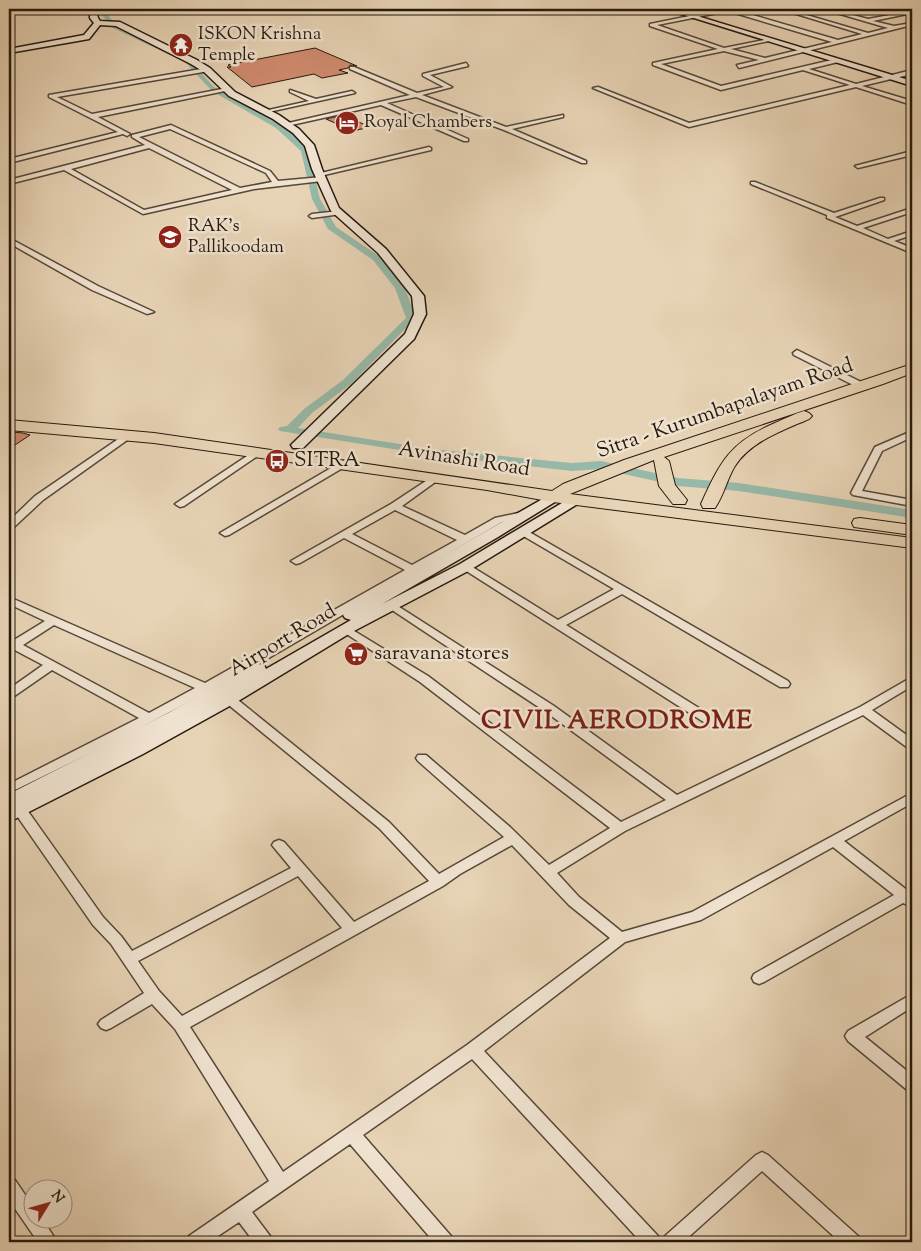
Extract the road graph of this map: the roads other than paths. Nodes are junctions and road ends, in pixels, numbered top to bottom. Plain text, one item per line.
1 (28, 9) edge
2 (93, 9) edge
3 (668, 9) edge
4 (728, 9) edge
5 (782, 9) edge
6 (826, 9) edge
7 (9, 11) edge
8 (912, 12) edge
9 (690, 16) junction
10 (869, 21) junction
11 (107, 23) junction
12 (912, 24) edge
13 (894, 28) junction
14 (867, 34) junction
15 (767, 40) junction
16 (838, 42) junction
17 (726, 49) junction
18 (801, 50) junction
19 (9, 52) edge
20 (764, 59) junction
21 (836, 61) junction
22 (466, 65) dead end
23 (740, 66) dead end
24 (352, 68) dead end
25 (804, 69) junction
26 (205, 70) junction
27 (912, 72) edge
28 (892, 78) junction
29 (912, 84) edge
30 (857, 85) junction
31 (596, 88) dead end
32 (225, 91) junction
33 (292, 91) dead end
34 (352, 93) dead end
35 (416, 95) junction
36 (315, 101) junction
37 (382, 103) junction
38 (912, 103) edge
39 (266, 112) junction
40 (92, 116) junction
41 (561, 116) dead end
42 (286, 124) junction
43 (506, 129) junction
44 (124, 132) junction
45 (134, 136) junction
46 (466, 140) dead end
47 (150, 146) junction
48 (429, 149) dead end
49 (912, 153) edge
50 (9, 162) edge
51 (584, 162) dead end
52 (858, 166) dead end
53 (65, 168) junction
54 (320, 177) junction
55 (9, 182) edge
56 (276, 183) junction
57 (753, 183) dead end
58 (240, 191) junction
59 (882, 199) dead end
60 (912, 210) edge
61 (334, 214) junction
62 (833, 215) junction
63 (315, 216) dead end
64 (858, 228) junction
65 (912, 233) edge
66 (9, 240) edge
67 (888, 241) junction
68 (912, 251) edge
69 (150, 312) dead end
70 (797, 353) dead end
71 (912, 368) edge
72 (912, 376) edge
73 (861, 390) junction
74 (9, 423) edge
75 (912, 434) edge
76 (127, 436) junction
77 (302, 441) junction
78 (256, 453) junction
79 (343, 464) junction
80 (661, 472) junction
81 (723, 474) joint
82 (612, 476) junction
83 (435, 478) junction
84 (597, 490) junction
85 (573, 493) junction
86 (553, 497) junction
87 (679, 500) junction
88 (711, 501) junction
89 (912, 503) edge
90 (180, 504) dead end
91 (395, 506) junction
92 (524, 524) junction
93 (9, 526) edge
94 (912, 530) edge
95 (225, 533) dead end
96 (344, 534) junction
97 (466, 540) junction
98 (912, 543) edge
99 (296, 561) dead end
100 (465, 567) junction
101 (413, 570) junction
102 (622, 589) junction
103 (9, 600) edge
104 (393, 606) junction
105 (54, 620) junction
106 (558, 625) junction
107 (346, 629) junction
108 (12, 643) edge
109 (52, 665) junction
110 (912, 681) edge
111 (784, 684) dead end
112 (205, 688) junction
113 (9, 694) edge
114 (230, 699) junction
115 (864, 710) junction
116 (149, 718) junction
117 (714, 723) dead end
118 (912, 745) edge
119 (422, 758) dead end
120 (9, 789) edge
121 (912, 797) edge
122 (676, 801) junction
123 (12, 809) edge
124 (620, 828) junction
125 (513, 838) junction
126 (834, 840) junction
127 (279, 845) dead end
128 (300, 869) junction
129 (548, 872) junction
130 (438, 882) junction
131 (908, 899) edge
132 (352, 930) junction
133 (620, 938) junction
134 (129, 959) junction
135 (759, 978) dead end
136 (154, 995) junction
137 (912, 1000) edge
138 (106, 1024) dead end
139 (180, 1025) junction
140 (473, 1050) junction
141 (912, 1084) edge
142 (351, 1134) junction
143 (281, 1184) junction
144 (9, 1186) edge
145 (241, 1211) junction
146 (48, 1242) edge
147 (195, 1242) edge
148 (264, 1242) edge
149 (445, 1242) edge
150 (652, 1242) edge
151 (671, 1242) edge
152 (852, 1242) edge

1 - 7 street
2 - 11 street
3 - 9 street
4 - 9 street
4 - 16 street
5 - 14 street
6 - 10 street
8 - 10 street
9 - 15 street
9 - 17 street
10 - 13 street
11 - 19 street
11 - 26 street
12 - 13 street
13 - 14 street
14 - 16 street
15 - 17 street
15 - 18 street
16 - 18 street
17 - 20 street
17 - 25 street
18 - 20 street
18 - 21 street
20 - 23 street
21 - 25 street
21 - 28 street
22 - 35 street
24 - 35 street
25 - 30 street
26 - 32 street
26 - 40 street
27 - 28 street
28 - 29 street
28 - 30 street
30 - 31 street
30 - 38 street
32 - 39 street
32 - 40 street
33 - 36 street
34 - 36 street
35 - 37 street
35 - 43 street
36 - 39 street
37 - 42 street
37 - 46 street
39 - 42 street
40 - 44 street
41 - 43 street
42 - 54 street
43 - 51 street
44 - 45 street
44 - 50 street
45 - 47 street
45 - 56 street
47 - 53 street
47 - 58 street
48 - 54 street
49 - 52 street
53 - 55 street
53 - 58 street
54 - 56 street
54 - 61 street
56 - 58 street
57 - 62 street
59 - 62 street
60 - 64 street
61 - 63 street
61 - 77 street
62 - 64 street
64 - 67 street
65 - 67 street
66 - 69 street
67 - 68 street
70 - 73 street
71 - 73 main road, Sitra - Kurumbapalayam Road
72 - 73 main road, Sitra - Kurumbapalayam Road
73 - 80 main road, Sitra - Kurumbapalayam Road
73 - 81 main road
73 - 82 main road, Sitra - Kurumbapalayam Road
74 - 76 main road, Avinashi Road
74 - 77 main road, Avinashi Road
75 - 89 street
76 - 78 main road, Avinashi Road
76 - 93 street
77 - 85 main road, Avinashi Road
78 - 79 main road, Avinashi Road
78 - 90 street
79 - 83 main road, Avinashi Road
79 - 95 street
80 - 82 main road, Sitra - Kurumbapalayam Road
80 - 87 main road
81 - 88 main road
82 - 84 main road, Sitra - Kurumbapalayam Road
82 - 85 main road, Sitra - Kurumbapalayam Road
83 - 86 main road, Avinashi Road
83 - 91 street
84 - 85 main road, Sitra - Kurumbapalayam Road
84 - 87 main road
85 - 86 main road, Sitra - Kurumbapalayam Road
85 - 92 street, Airport Road
85 - 98 main road, Avinashi Road
86 - 92 street, Airport Road
87 - 88 main road
88 - 94 main road
91 - 96 street
91 - 97 street
92 - 97 street
92 - 100 street, Airport Road
92 - 102 street
92 - 123 street, Airport Road
96 - 99 street
96 - 101 street
97 - 101 street
100 - 104 street, Airport Road
100 - 106 street
101 - 112 street
102 - 106 street
102 - 111 street
103 - 105 street
104 - 107 street, Airport Road
104 - 122 street
105 - 108 street
105 - 112 street
106 - 117 street
107 - 114 street, Airport Road
107 - 124 street
108 - 109 street
109 - 113 street
109 - 116 street
110 - 115 street
112 - 116 street
114 - 123 street, Airport Road
114 - 130 street
115 - 118 street
115 - 122 street
116 - 120 street
119 - 125 street
121 - 126 street
122 - 124 street
123 - 134 street
124 - 129 street
125 - 129 street
125 - 130 street
126 - 131 street
126 - 133 street
127 - 128 street
128 - 132 street
128 - 134 street
129 - 133 street
130 - 132 street
131 - 135 street
132 - 139 street
133 - 140 street
134 - 136 street
136 - 138 street
136 - 139 street
137 - 141 street
139 - 143 street
140 - 142 street
140 - 150 street
142 - 143 street
142 - 149 street
143 - 145 street
144 - 146 street
145 - 147 street
145 - 148 street
151 - 152 street

